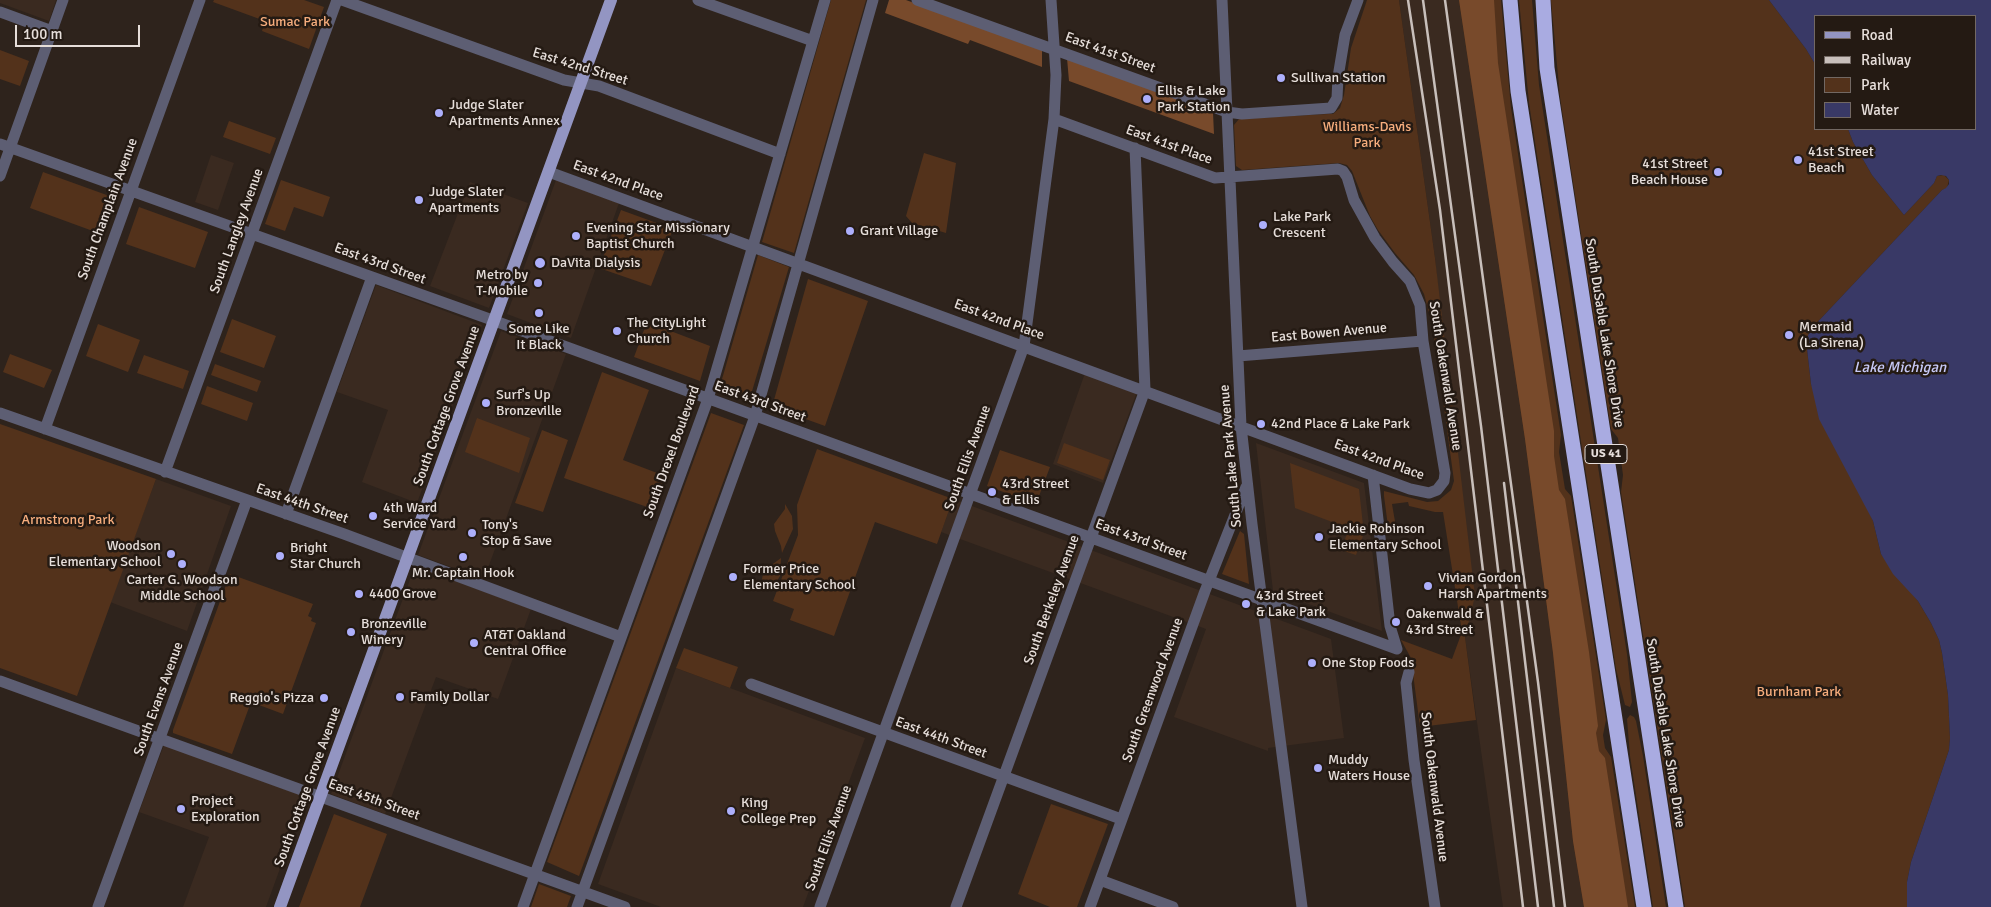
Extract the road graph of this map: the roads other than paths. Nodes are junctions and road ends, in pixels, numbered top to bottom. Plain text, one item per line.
1 (63, 0) edge
2 (200, 0) edge
3 (337, 0) edge
4 (342, 0) edge
5 (611, 0) edge
6 (698, 0) edge
7 (825, 0) edge
8 (873, 0) edge
9 (917, 0) edge
10 (1051, 0) edge
11 (1222, 0) edge
12 (1358, 0) edge
13 (1510, 0) edge
14 (1542, 0) edge
15 (0, 12) edge
16 (52, 31) junction
17 (813, 41) junction
18 (1054, 48) junction
19 (581, 83) junction
20 (1227, 112) junction
21 (1054, 119) junction
22 (5, 145) edge
23 (1135, 148) junction
24 (780, 154) junction
25 (1338, 169) joint
26 (549, 172) junction
27 (0, 176) edge
28 (1229, 177) junction
29 (131, 191) junction
30 (252, 234) junction
31 (752, 246) junction
32 (799, 263) junction
33 (372, 277) junction
34 (495, 321) junction
35 (1423, 341) junction
36 (1024, 346) junction
37 (1238, 356) junction
38 (1145, 390) junction
39 (708, 399) junction
40 (0, 413) edge
41 (755, 416) junction
42 (1241, 426) junction
43 (45, 429) junction
44 (165, 472) junction
45 (1373, 475) junction
46 (1247, 485) junction
47 (1437, 490) joint
48 (971, 494) junction
49 (247, 500) junction
50 (286, 514) junction
51 (1090, 538) junction
52 (408, 558) junction
53 (1209, 581) junction
54 (1262, 600) junction
55 (621, 636) junction
56 (1409, 672) dead end
57 (0, 681) edge
58 (751, 684) dead end
59 (884, 733) junction
60 (160, 739) junction
61 (1003, 776) junction
62 (320, 797) junction
63 (1121, 819) junction
64 (535, 874) junction
65 (1100, 880) junction
66 (583, 891) junction
67 (98, 907) edge
68 (280, 907) edge
69 (523, 907) edge
70 (577, 907) edge
71 (625, 907) edge
72 (820, 907) edge
73 (956, 907) edge
74 (1090, 907) edge
75 (1173, 907) edge
76 (1302, 907) edge
77 (1435, 907) edge
78 (1644, 907) edge
79 (1676, 907) edge

1 - 16 street
2 - 29 street, South Champlain Avenue
3 - 30 street, South Langley Avenue
4 - 19 street, East 42nd Street
5 - 19 main road, South Cottage Grove Avenue
6 - 17 street
7 - 17 street, South Drexel Boulevard
8 - 32 street
9 - 18 street, East 41st Street
10 - 18 street, South Ellis Avenue
11 - 20 street, South Lake Park Avenue
12 - 20 street, East 41st Street
13 - 78 highway, US 41
14 - 79 highway, South DuSable Lake Shore Drive / US 41
15 - 16 street
16 - 22 street
17 - 24 street, South Drexel Boulevard
18 - 20 street, East 41st Street
18 - 21 street, South Ellis Avenue
19 - 24 street, East 42nd Street
19 - 26 main road, South Cottage Grove Avenue
20 - 28 street, South Lake Park Avenue
21 - 23 street, East 41st Place
21 - 36 street, South Ellis Avenue
22 - 27 street
22 - 29 street, East 43rd Street
23 - 28 street, East 41st Place
23 - 38 street, South Berkeley Avenue
24 - 31 street, South Drexel Boulevard
25 - 28 street, East 41st Place
25 - 35 street, South Oakenwald Avenue
26 - 31 street, East 42nd Place
26 - 34 main road, South Cottage Grove Avenue
28 - 37 street, South Lake Park Avenue
29 - 30 street, East 43rd Street
29 - 43 street, South Champlain Avenue
30 - 33 street, East 43rd Street
30 - 44 street, South Langley Avenue
31 - 32 street, East 42nd Place
31 - 39 street, South Drexel Boulevard
32 - 36 street, East 42nd Place
32 - 41 street
33 - 34 street, East 43rd Street
33 - 50 street
34 - 39 street, East 43rd Street
34 - 52 main road, South Cottage Grove Avenue
35 - 37 street, East Bowen Avenue
35 - 47 street, South Oakenwald Avenue
36 - 38 street, East 42nd Place
36 - 48 street, South Ellis Avenue
37 - 42 street, South Lake Park Avenue
38 - 42 street, East 42nd Place
38 - 51 street, South Berkeley Avenue
39 - 41 street, East 43rd Street
39 - 55 street, South Drexel Boulevard
40 - 43 street, East 44th Street
41 - 48 street, East 43rd Street
41 - 66 street
42 - 45 street, East 42nd Place
42 - 46 street, South Lake Park Avenue
43 - 44 street, East 44th Street
44 - 49 street, East 44th Street
45 - 47 street, East 42nd Place
45 - 54 street, East 43rd Street
46 - 53 street, South Greenwood Avenue
46 - 54 street, South Lake Park Avenue
48 - 51 street, East 43rd Street
48 - 59 street, South Ellis Avenue
49 - 50 street, East 44th Street
49 - 60 street, South Evans Avenue
50 - 52 street, East 44th Street
51 - 53 street, East 43rd Street
51 - 61 street, South Berkeley Avenue
52 - 55 street, East 44th Street
52 - 62 main road, South Cottage Grove Avenue
53 - 54 street, East 43rd Street
53 - 63 street, South Greenwood Avenue
54 - 76 street, South Lake Park Avenue
55 - 64 street, South Drexel Boulevard
56 - 77 street, South Oakenwald Avenue
57 - 60 street, East 45th Street
58 - 59 street, East 44th Street
59 - 61 street, East 44th Street
59 - 72 street, South Ellis Avenue
60 - 62 street, East 45th Street
60 - 67 street, South Evans Avenue
61 - 63 street, East 44th Street
61 - 73 street, South Berkeley Avenue
62 - 64 street, East 45th Street
62 - 68 main road, South Cottage Grove Avenue
63 - 65 street, South Greenwood Avenue
64 - 66 street, East 45th Street
64 - 69 street, South Drexel Boulevard
65 - 74 street, South Greenwood Avenue
65 - 75 street
66 - 70 street
66 - 71 street, East 45th Street

